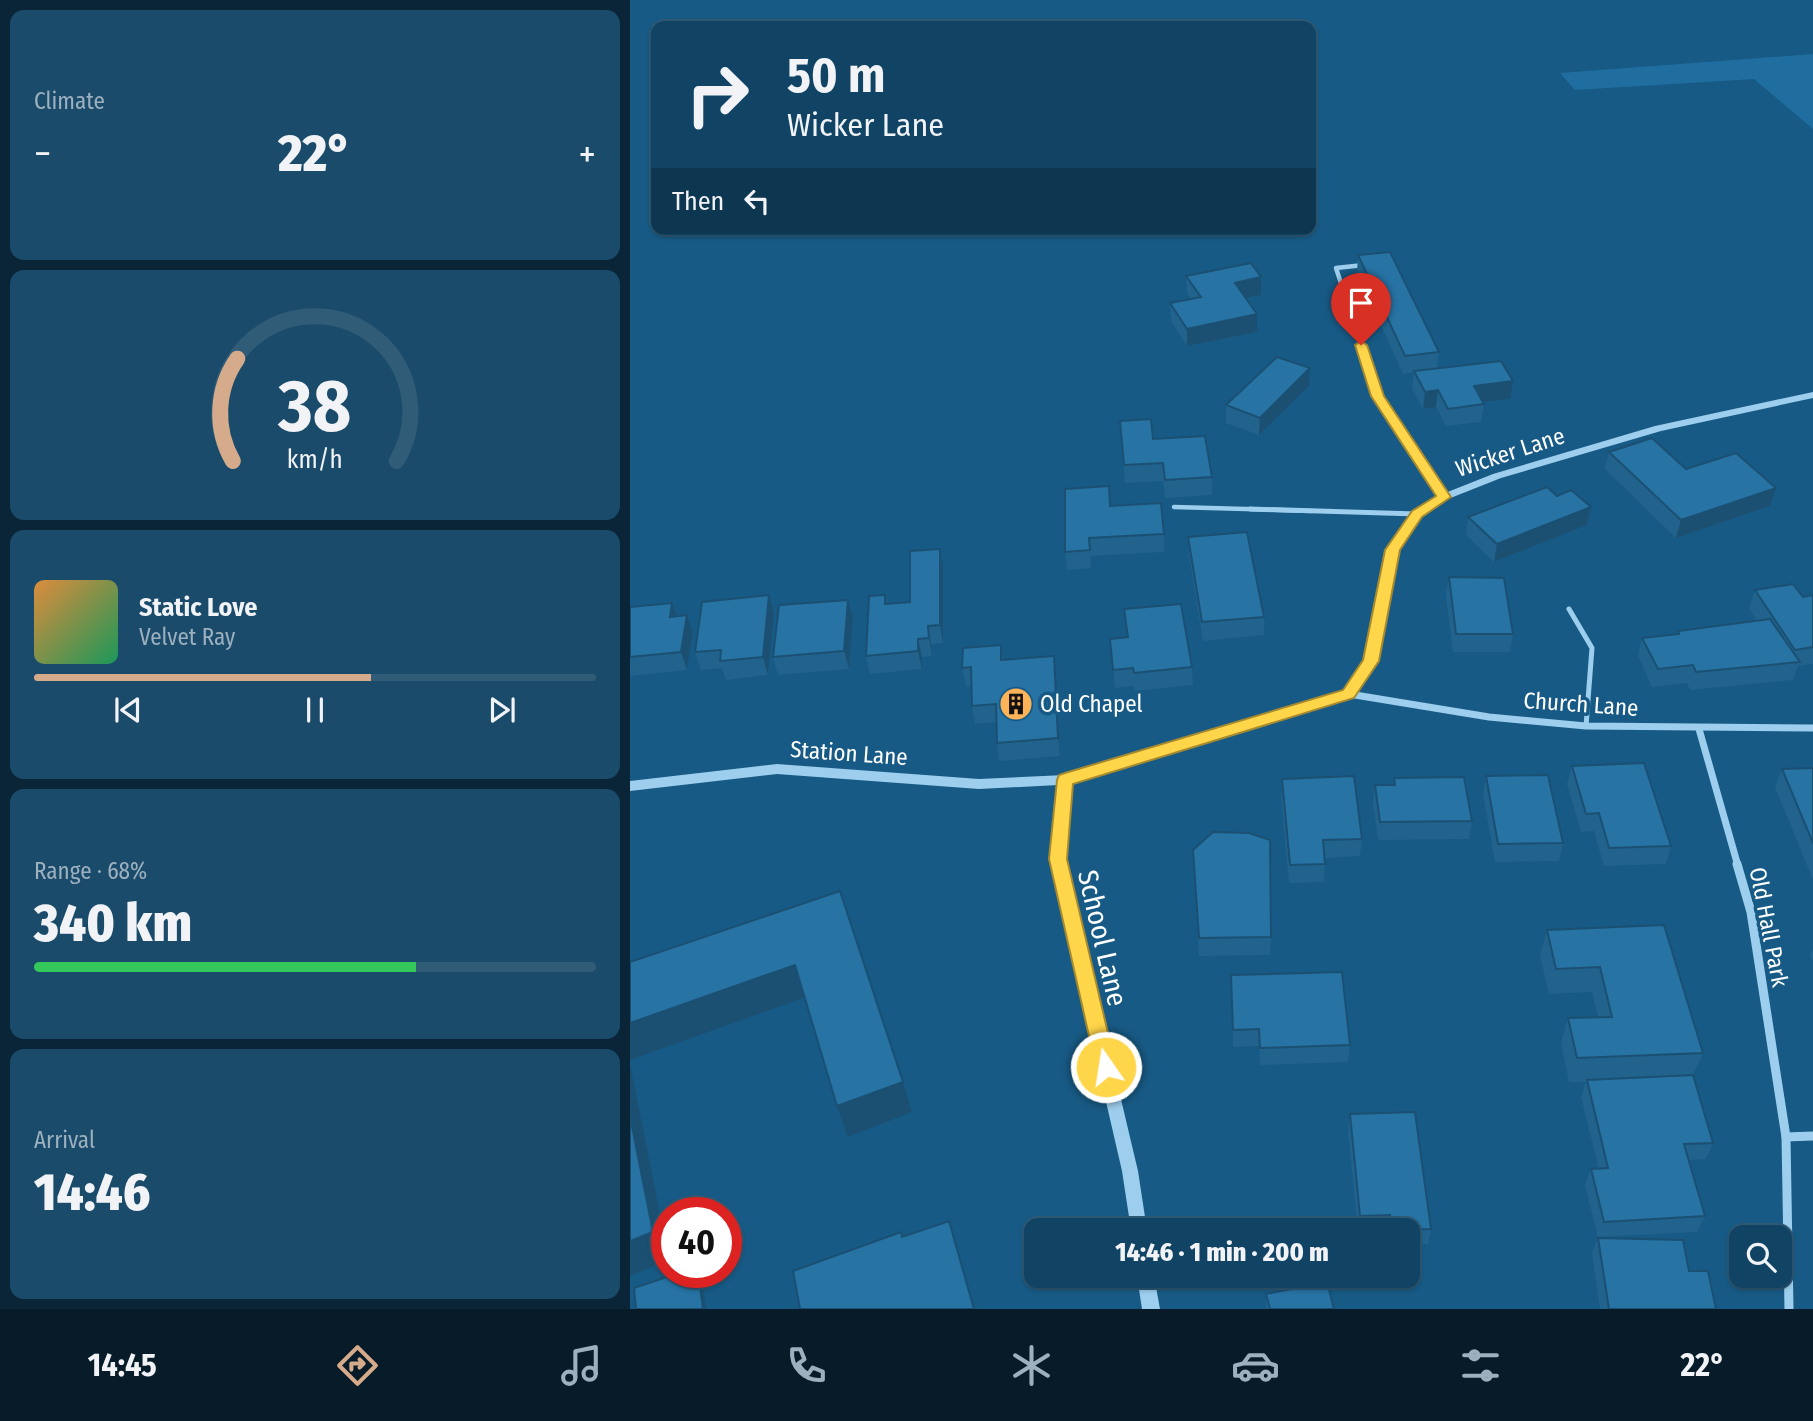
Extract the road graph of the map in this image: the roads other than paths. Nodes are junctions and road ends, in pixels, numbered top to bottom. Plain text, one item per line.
1 (1373, 264) edge
2 (1813, 394) edge
3 (1444, 497) junction
4 (1174, 507) dead end
5 (1417, 514) junction
6 (1569, 609) dead end
7 (1349, 694) junction
8 (1586, 726) junction
9 (1813, 728) edge
10 (1699, 729) junction
11 (1065, 780) junction
12 (630, 786) edge
13 (1813, 1136) edge
14 (1786, 1137) junction
15 (1137, 1218) edge
16 (1148, 1288) edge
17 (1151, 1309) edge
18 (1789, 1309) edge

1 - 3 lane
2 - 3 street, Wicker Lane
3 - 5 street, Wicker Lane
4 - 5 lane
5 - 7 street, Wicker Lane
6 - 8 lane
7 - 8 street, Church Lane
7 - 11 street
8 - 10 street, Church Lane
9 - 10 street, Church Lane
10 - 14 street, Old Hall Park
11 - 12 street, Station Lane
11 - 15 street, School Lane
13 - 14 street
14 - 18 street, Old Hall Park
16 - 17 street

